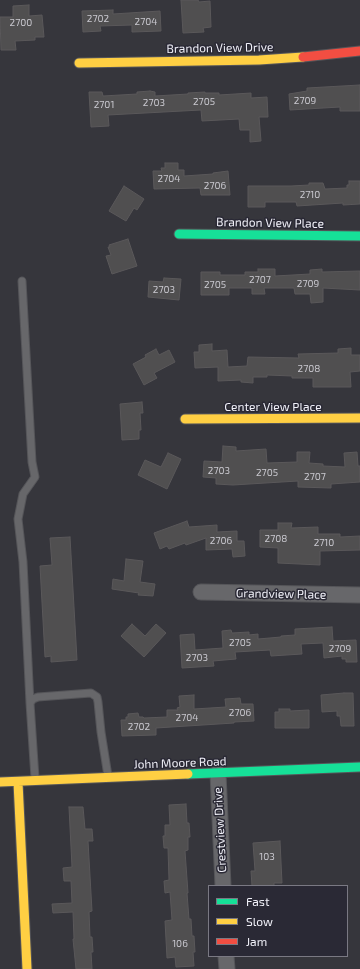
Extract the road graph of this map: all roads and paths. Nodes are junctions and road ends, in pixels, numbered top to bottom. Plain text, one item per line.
1 (360, 52) edge
2 (79, 64) dead end
3 (179, 234) dead end
4 (360, 236) edge
5 (22, 281) dead end
6 (360, 418) edge
7 (185, 419) dead end
8 (201, 592) dead end
9 (360, 595) edge
10 (30, 703) junction
11 (360, 767) edge
12 (218, 774) junction
13 (109, 778) junction
14 (35, 781) junction
15 (0, 782) edge
16 (18, 782) junction
17 (223, 885) edge
18 (226, 957) edge
19 (27, 969) edge
20 (227, 969) edge

1 - 2 street, Brandon View Drive
3 - 4 street, Brandon View Place
5 - 10 lane
6 - 7 street, Center View Place
8 - 9 street, Grandview Place
10 - 13 lane
10 - 14 lane
11 - 12 street, John Moore Road
12 - 13 street, John Moore Road
12 - 17 street, Crestview Drive
13 - 14 street, John Moore Road
14 - 16 street, John Moore Road
15 - 16 street, John Moore Road
16 - 19 street
18 - 20 street

